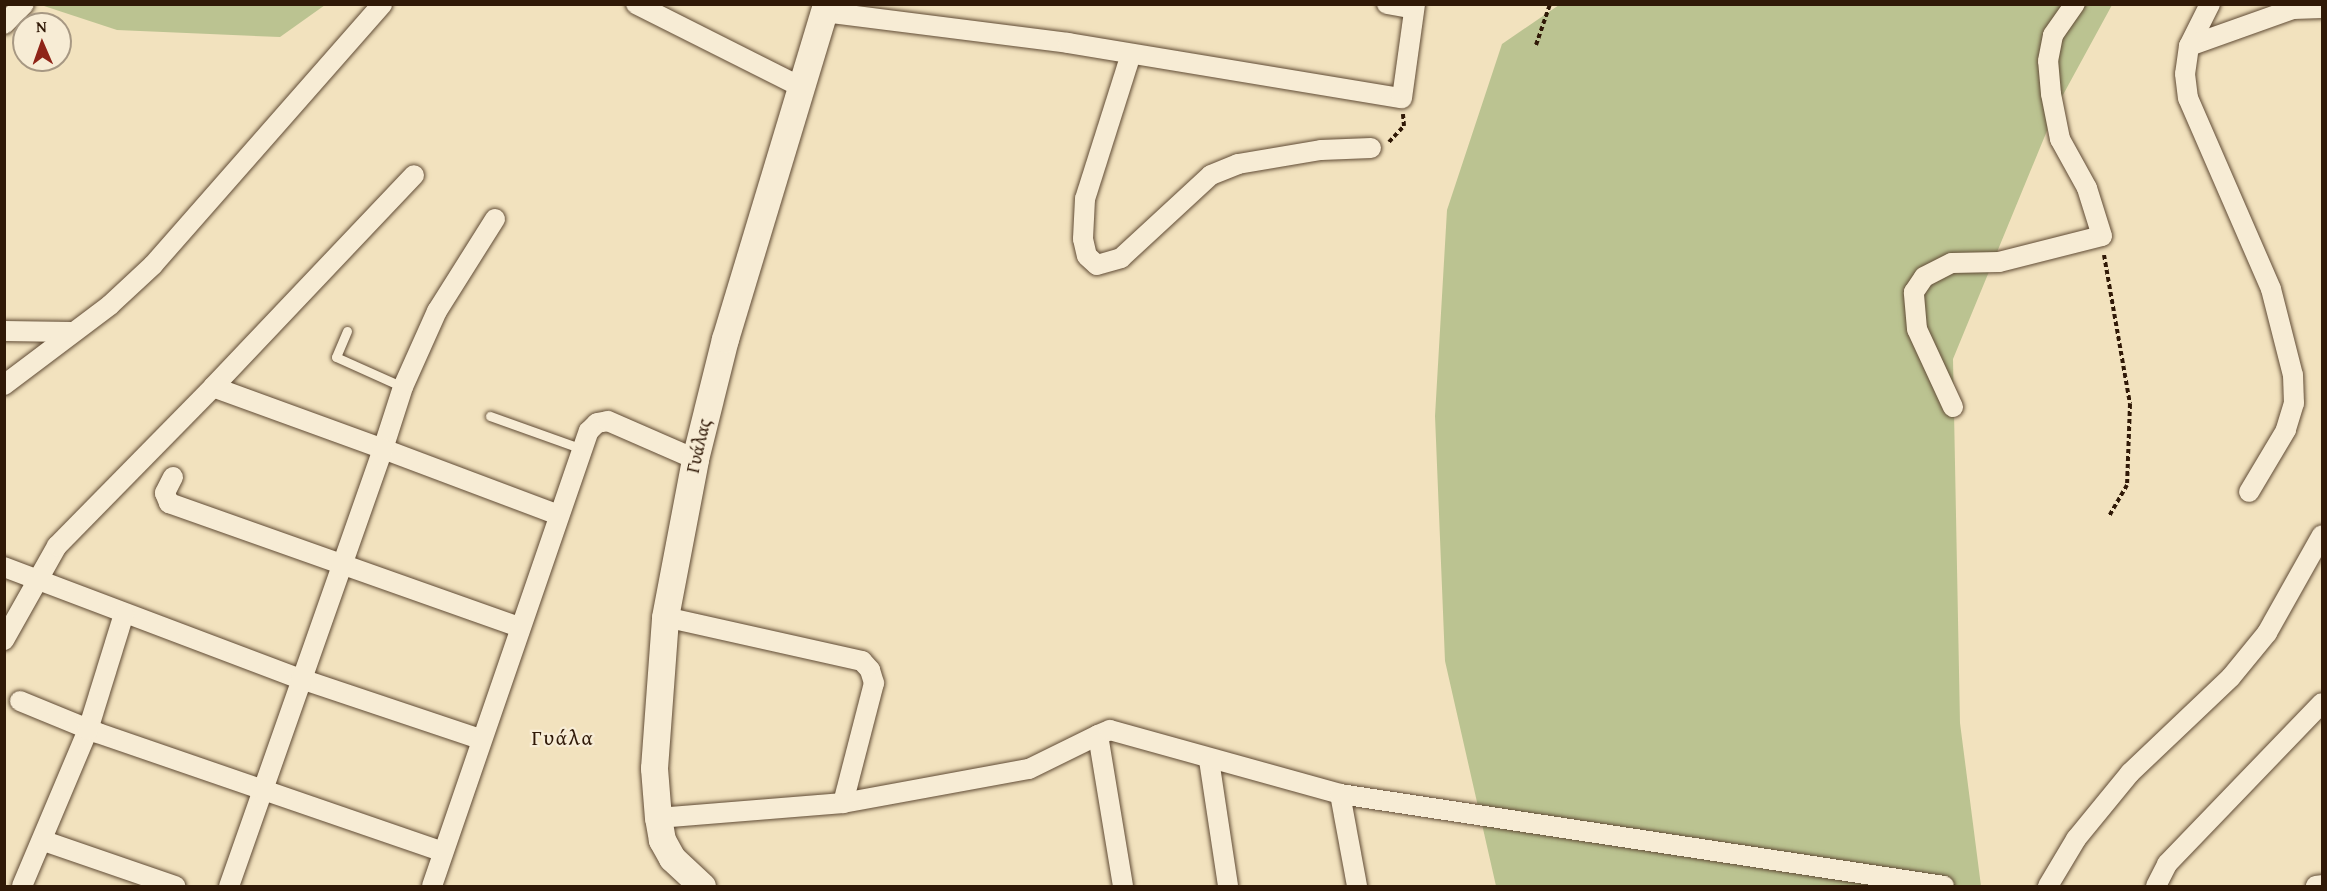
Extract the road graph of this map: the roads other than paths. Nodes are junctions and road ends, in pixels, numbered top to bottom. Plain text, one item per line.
1 (24, 4) edge
2 (381, 4) edge
3 (636, 4) edge
4 (1387, 4) edge
5 (2075, 4) edge
6 (2210, 4) edge
7 (1415, 7) edge
8 (825, 8) edge
9 (2322, 8) edge
10 (4, 24) edge
11 (2189, 46) junction
12 (1131, 54) junction
13 (801, 87) junction
14 (1371, 148) road end
15 (414, 174) dead end
16 (495, 219) dead end
17 (4, 331) edge
18 (347, 331) dead end
19 (72, 332) junction
20 (4, 385) edge
21 (213, 387) junction
22 (403, 387) junction
23 (1953, 407) dead end
24 (490, 416) dead end
25 (582, 448) junction
26 (382, 449) junction
27 (695, 459) junction
28 (173, 477) dead end
29 (2249, 492) dead end
30 (559, 515) junction
31 (2322, 535) edge
32 (342, 564) junction
33 (4, 567) edge
34 (34, 581) junction
35 (124, 614) junction
36 (665, 617) junction
37 (519, 627) junction
38 (4, 640) edge
39 (301, 679) junction
40 (20, 701) dead end
41 (2322, 703) edge
42 (88, 730) junction
43 (1098, 735) junction
44 (480, 739) junction
45 (1209, 760) junction
46 (263, 787) junction
47 (1340, 794) junction
48 (843, 803) junction
49 (658, 818) junction
50 (45, 841) junction
51 (443, 852) junction
52 (2322, 885) edge
53 (22, 886) edge
54 (175, 886) edge
55 (229, 886) edge
56 (432, 886) edge
57 (702, 886) edge
58 (1118, 886) edge
59 (1123, 886) edge
60 (1228, 886) edge
61 (1357, 886) edge
62 (1944, 886) edge
63 (2048, 886) edge
64 (2156, 886) edge
65 (2316, 886) edge

1 - 10 street
2 - 19 street
3 - 13 street
4 - 7 street
5 - 23 street
6 - 11 street
7 - 12 street
8 - 12 street
8 - 13 street, Γυάλας
9 - 11 street
11 - 29 street
12 - 14 street
13 - 27 street, Γυάλας
15 - 21 street
16 - 22 street
17 - 19 street
18 - 22 lane
19 - 20 street
21 - 26 street
21 - 34 street
22 - 26 street
24 - 25 lane
25 - 27 street
25 - 30 street
26 - 30 street
26 - 32 street
27 - 36 street, Γυάλας
28 - 32 street
30 - 37 street
31 - 63 street
32 - 37 street
32 - 39 street
33 - 34 street
34 - 35 street
34 - 38 street
35 - 39 street
35 - 42 street
36 - 48 street
36 - 49 street, Γυάλας
37 - 44 street
39 - 44 street
39 - 46 street
40 - 42 street
41 - 64 street
42 - 46 street
42 - 50 street
43 - 45 street
43 - 48 street
43 - 59 street
44 - 51 street
45 - 47 street
45 - 60 street
46 - 51 street
46 - 55 street
47 - 61 street
47 - 62 street
48 - 49 street
49 - 57 street, Γυάλας
50 - 53 street
50 - 54 street
51 - 56 street
52 - 65 street
58 - 59 street

